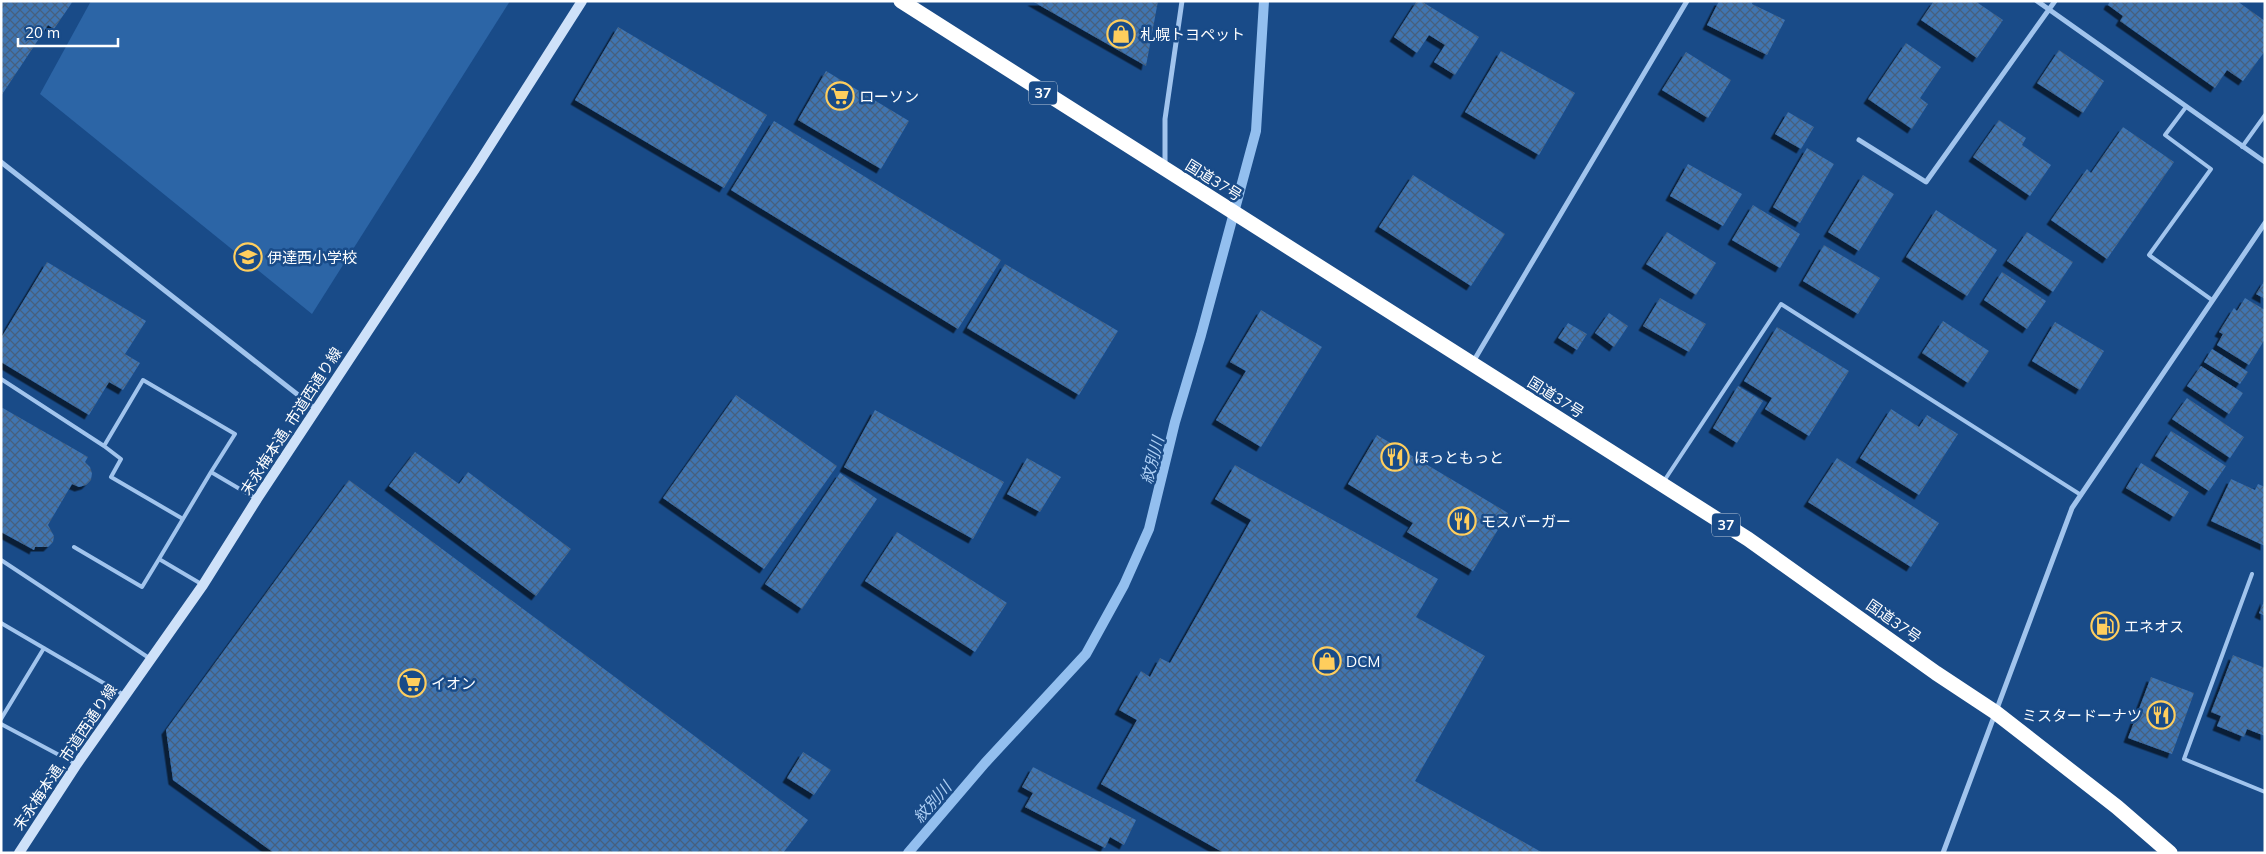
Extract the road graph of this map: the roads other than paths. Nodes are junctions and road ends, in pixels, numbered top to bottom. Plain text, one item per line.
1 (582, 1) edge
2 (901, 1) edge
3 (1182, 1) edge
4 (1687, 1) edge
5 (2037, 1) edge
6 (2055, 1) edge
7 (2049, 10) junction
8 (2186, 107) junction
9 (2265, 115) edge
10 (1859, 140) dead end
11 (2242, 147) junction
12 (1, 162) edge
13 (2265, 162) edge
14 (1165, 170) junction
15 (2265, 223) edge
16 (2212, 300) junction
17 (1472, 364) junction
18 (1, 379) edge
19 (316, 409) junction
20 (104, 446) junction
21 (212, 472) junction
22 (1662, 485) junction
23 (2081, 495) junction
24 (257, 499) junction
25 (183, 520) junction
26 (74, 547) dead end
27 (159, 558) junction
28 (1, 560) edge
29 (2252, 574) dead end
30 (203, 585) junction
31 (1, 622) edge
32 (44, 648) junction
33 (150, 658) junction
34 (125, 696) junction
35 (1995, 712) junction
36 (1, 719) edge
37 (1, 724) edge
38 (77, 764) junction
39 (2265, 792) edge
40 (19, 853) edge
41 (1943, 853) edge
42 (2170, 853) edge

1 - 19 street, 末永梅本通, 市道西通り線
2 - 14 highway, 国道37号 / 37
3 - 14 street
4 - 17 street
5 - 7 street
6 - 7 street
7 - 8 street
7 - 10 street
8 - 11 street
8 - 16 lane
9 - 11 lane
11 - 13 street
12 - 19 street
14 - 17 highway, 国道37号 / 37
15 - 16 street
16 - 23 street
17 - 22 highway, 国道37号 / 37
18 - 20 lane
19 - 24 street, 末永梅本通, 市道西通り線
20 - 21 lane
20 - 25 lane
21 - 24 lane
21 - 25 lane
22 - 23 lane
22 - 35 highway, 国道37号 / 37
23 - 35 street
24 - 30 street, 末永梅本通, 市道西通り線
25 - 27 lane
26 - 27 lane
27 - 30 lane
28 - 33 lane
29 - 39 lane
30 - 33 street, 末永梅本通, 市道西通り線
31 - 32 lane
32 - 34 lane
32 - 36 lane
33 - 34 street, 末永梅本通, 市道西通り線
34 - 38 street, 末永梅本通, 市道西通り線
35 - 41 street
35 - 42 highway, 国道37号 / 37
37 - 38 lane
38 - 40 street, 末永梅本通, 市道西通り線

